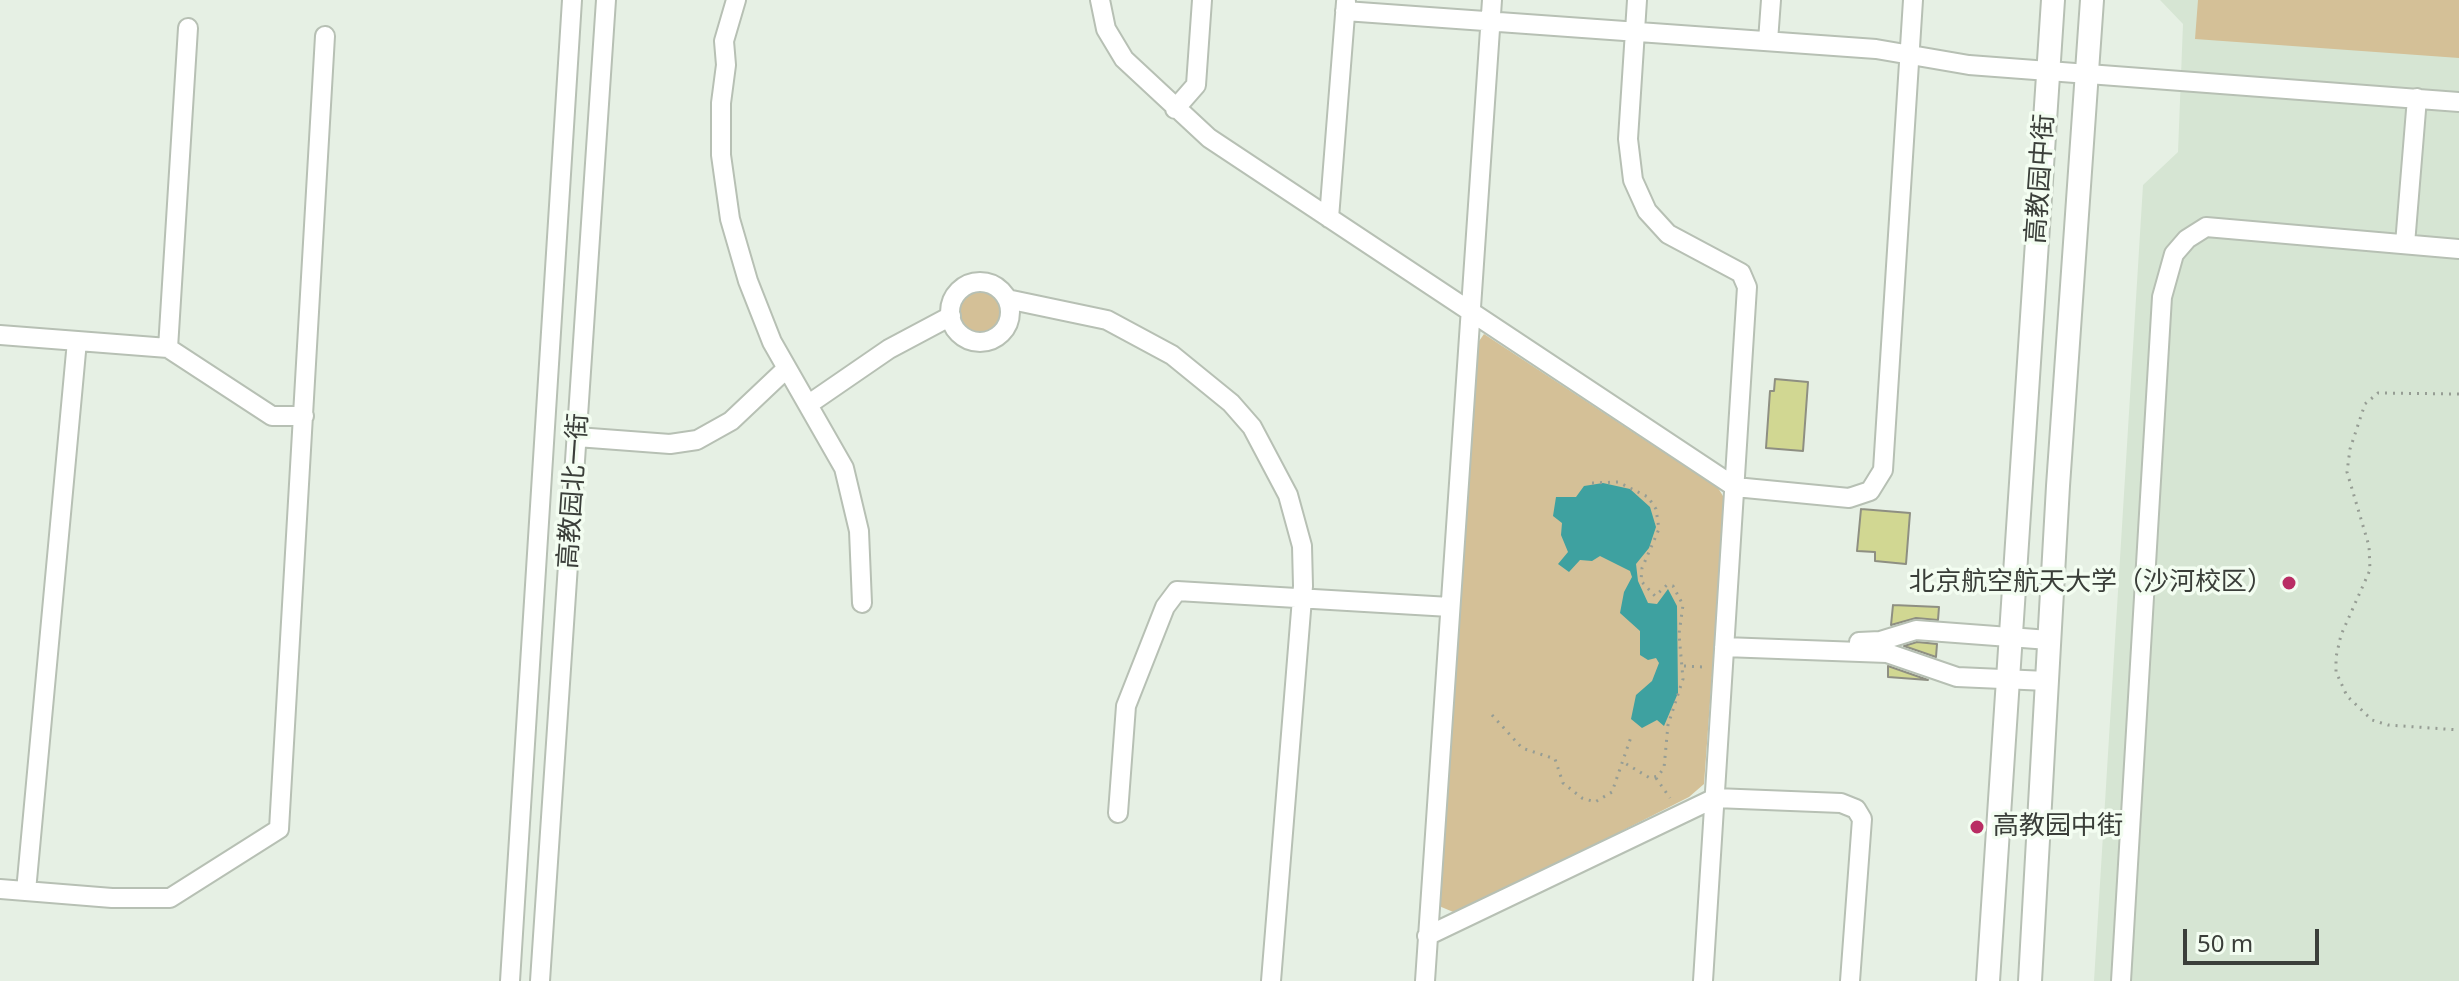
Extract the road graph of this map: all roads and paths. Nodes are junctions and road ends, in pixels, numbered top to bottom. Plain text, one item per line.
1 (572, 0) edge
2 (606, 0) edge
3 (736, 0) edge
4 (1100, 0) edge
5 (1202, 0) edge
6 (1492, 0) edge
7 (1637, 0) edge
8 (1771, 0) edge
9 (1913, 0) edge
10 (2053, 0) edge
11 (2092, 0) edge
12 (1345, 6) edge
13 (1490, 22) junction
14 (188, 28) dead end
15 (1635, 32) junction
16 (325, 36) dead end
17 (1768, 41) junction
18 (1909, 56) junction
19 (2048, 69) junction
20 (2087, 72) junction
21 (2417, 98) junction
22 (2459, 102) edge
23 (1175, 109) junction
24 (1329, 218) junction
25 (2405, 244) junction
26 (2459, 249) edge
27 (1007, 299) junction
28 (1469, 310) junction
29 (951, 316) junction
30 (0, 335) edge
31 (77, 341) junction
32 (168, 348) junction
33 (786, 369) junction
34 (2459, 394) edge
35 (809, 404) junction
36 (304, 416) junction
37 (577, 437) junction
38 (1592, 483) dead end
39 (1735, 487) junction
40 (1302, 597) junction
41 (862, 603) dead end
42 (1450, 607) junction
43 (2011, 637) junction
44 (2049, 640) junction
45 (1724, 642) junction
46 (2008, 680) junction
47 (2047, 681) junction
48 (1492, 715) dead end
49 (2459, 730) edge
50 (1631, 737) dead end
51 (1623, 762) junction
52 (1655, 778) junction
53 (1715, 798) junction
54 (1118, 813) dead end
55 (1680, 815) junction
56 (0, 889) edge
57 (26, 891) junction
58 (1427, 936) junction
59 (510, 981) edge
60 (540, 981) edge
61 (1271, 981) edge
62 (1425, 981) edge
63 (1703, 981) edge
64 (1850, 981) edge
65 (1988, 981) edge
66 (2030, 981) edge
67 (2121, 981) edge

1 - 59 street, 高教园北一街
2 - 37 street, 高教园北一街
3 - 33 street
4 - 23 street
5 - 23 street
6 - 13 street
7 - 15 street
8 - 17 street
9 - 18 street
10 - 19 main road, 高教园中街
11 - 20 main road, 高教园中街
12 - 13 street
12 - 24 street
13 - 15 street
13 - 28 street
14 - 32 street
15 - 17 street
15 - 39 street
16 - 36 street
17 - 18 street
18 - 19 street
18 - 39 street
19 - 20 street
19 - 43 main road, 高教园中街
20 - 21 street
20 - 44 main road, 高教园中街
21 - 22 street
21 - 25 street
23 - 24 street
24 - 28 street
25 - 26 street
25 - 67 street
27 - 29 street
27 - 29 street
27 - 40 street
28 - 39 street
28 - 42 street
29 - 35 street
30 - 31 street
31 - 32 street
31 - 57 street
32 - 36 street
33 - 35 street
33 - 37 street
34 - 49 path
35 - 41 street
36 - 57 street
37 - 60 street, 高教园北一街
38 - 52 path
39 - 45 street
40 - 42 street
40 - 54 street
40 - 61 street
42 - 58 street
43 - 44 street
43 - 45 street
43 - 46 main road, 高教园中街
44 - 47 main road, 高教园中街
45 - 46 street
45 - 53 street
46 - 47 street
46 - 65 main road, 高教园中街
47 - 66 main road, 高教园中街
48 - 51 path
50 - 51 path
51 - 52 path
52 - 55 path
53 - 55 street
53 - 63 street
53 - 64 street
55 - 58 street
56 - 57 street
58 - 62 street

